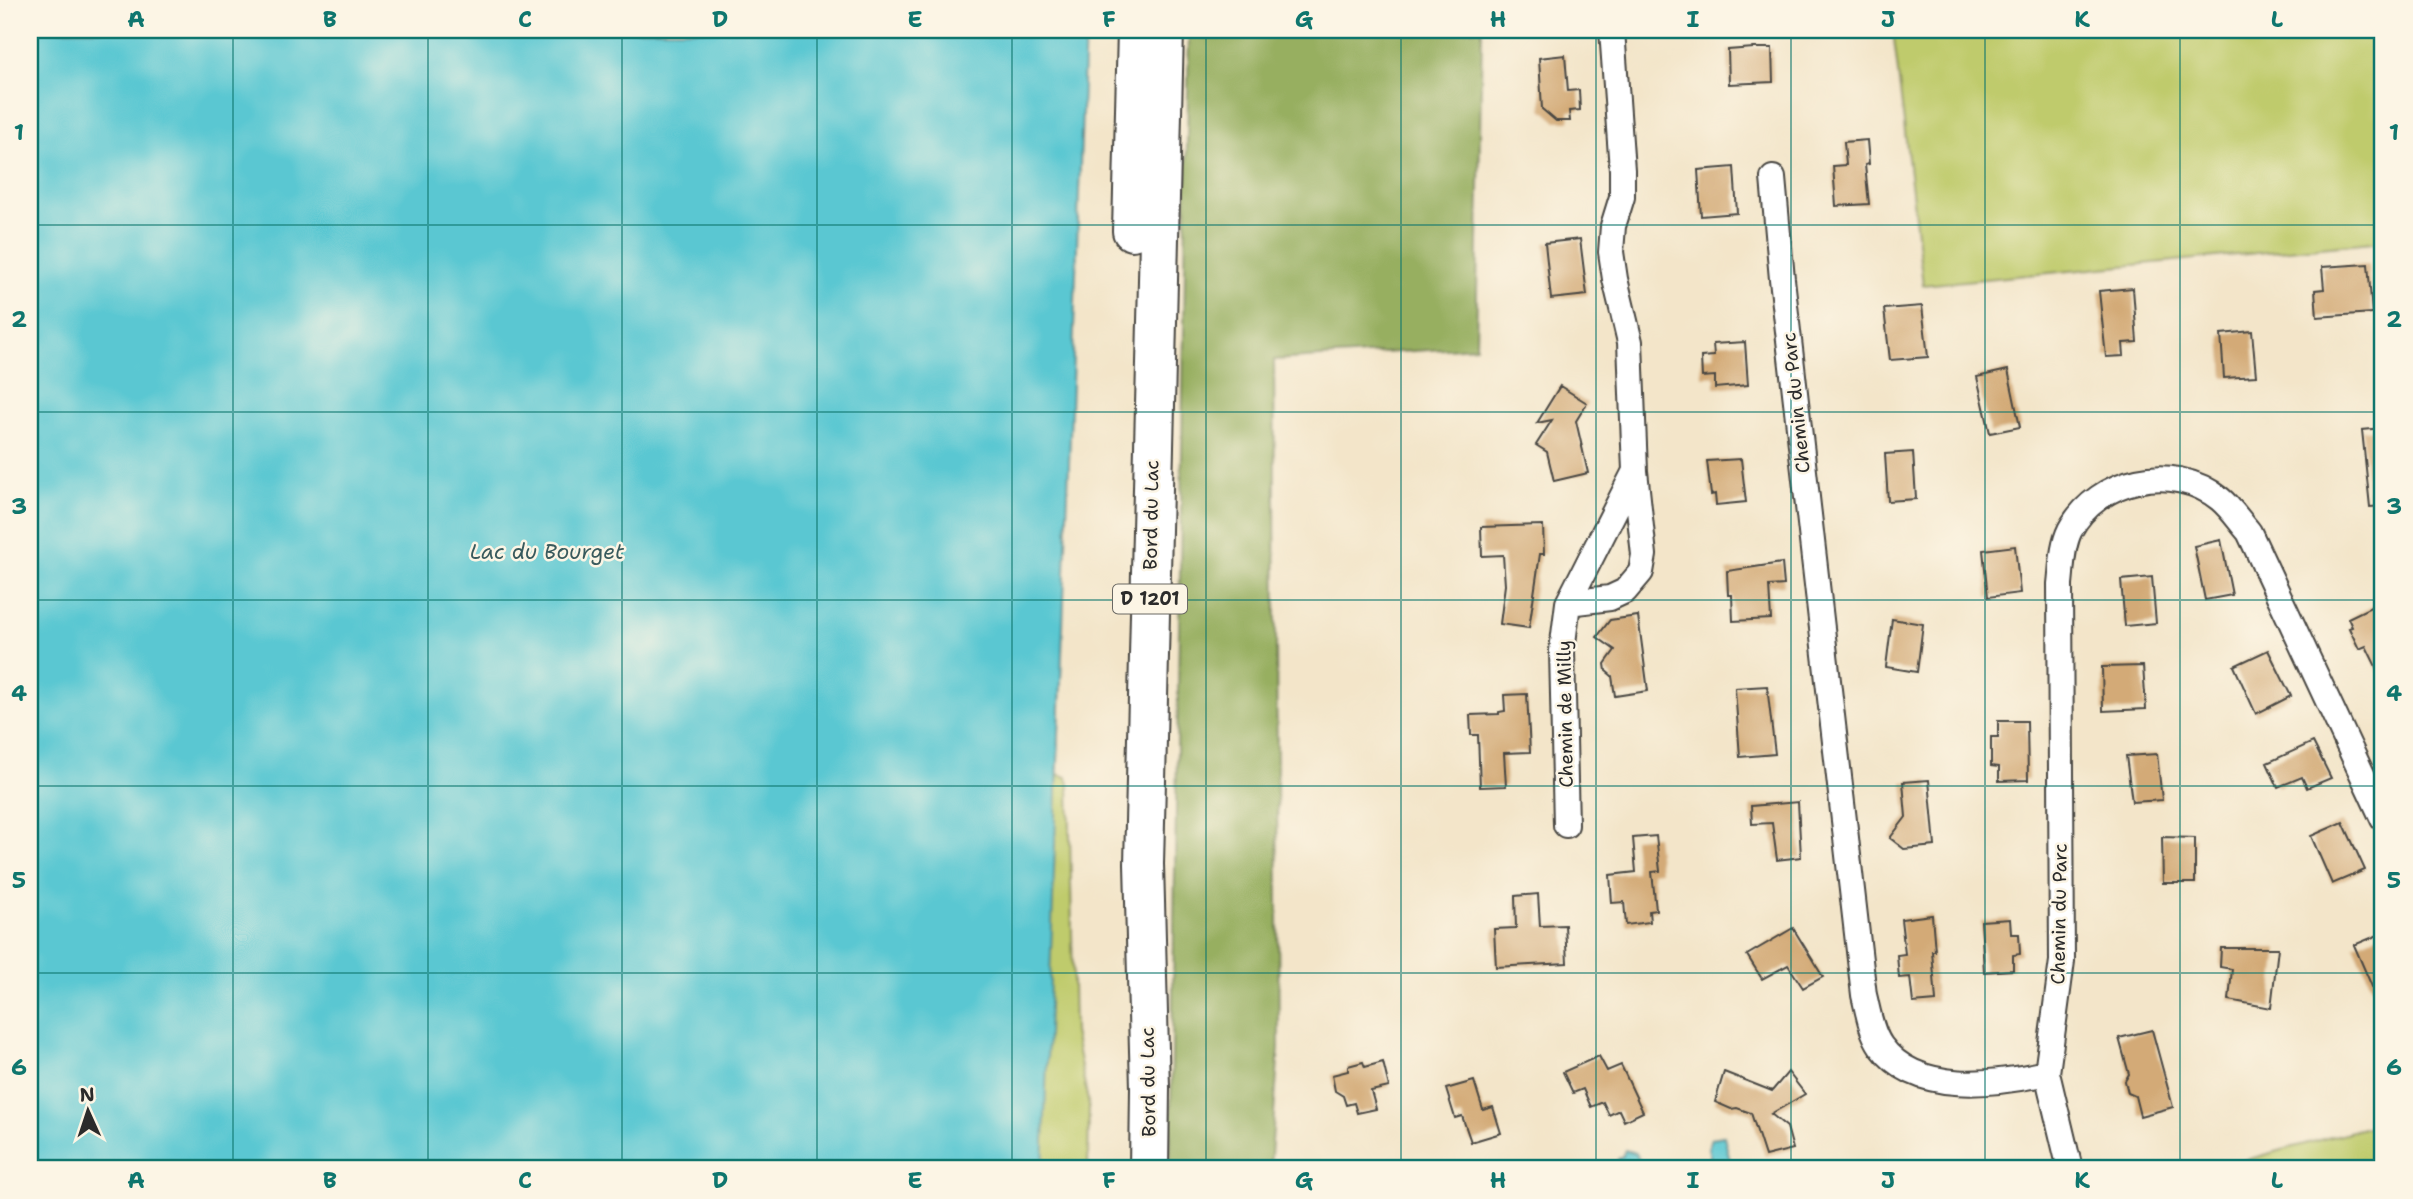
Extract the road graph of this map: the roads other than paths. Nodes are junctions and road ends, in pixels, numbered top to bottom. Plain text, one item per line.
1 (1137, 30) edge
2 (1164, 30) edge
3 (1612, 30) edge
4 (1773, 178) dead end
5 (1635, 471) junction
6 (1567, 603) junction
7 (2383, 819) edge
8 (1566, 825) dead end
9 (2047, 1073) junction
10 (1123, 1169) edge
11 (1149, 1169) edge
12 (2070, 1169) edge

1 - 10 main road, Bord du Lac / D 1201
2 - 11 main road, Bord du Lac / D 1201
3 - 5 street, Chemin de Milly
4 - 9 street, Chemin du Parc
5 - 6 street, Chemin de Milly
5 - 6 street, Chemin de Milly
6 - 8 street, Chemin de Milly
7 - 9 street, Chemin du Parc
9 - 12 street

